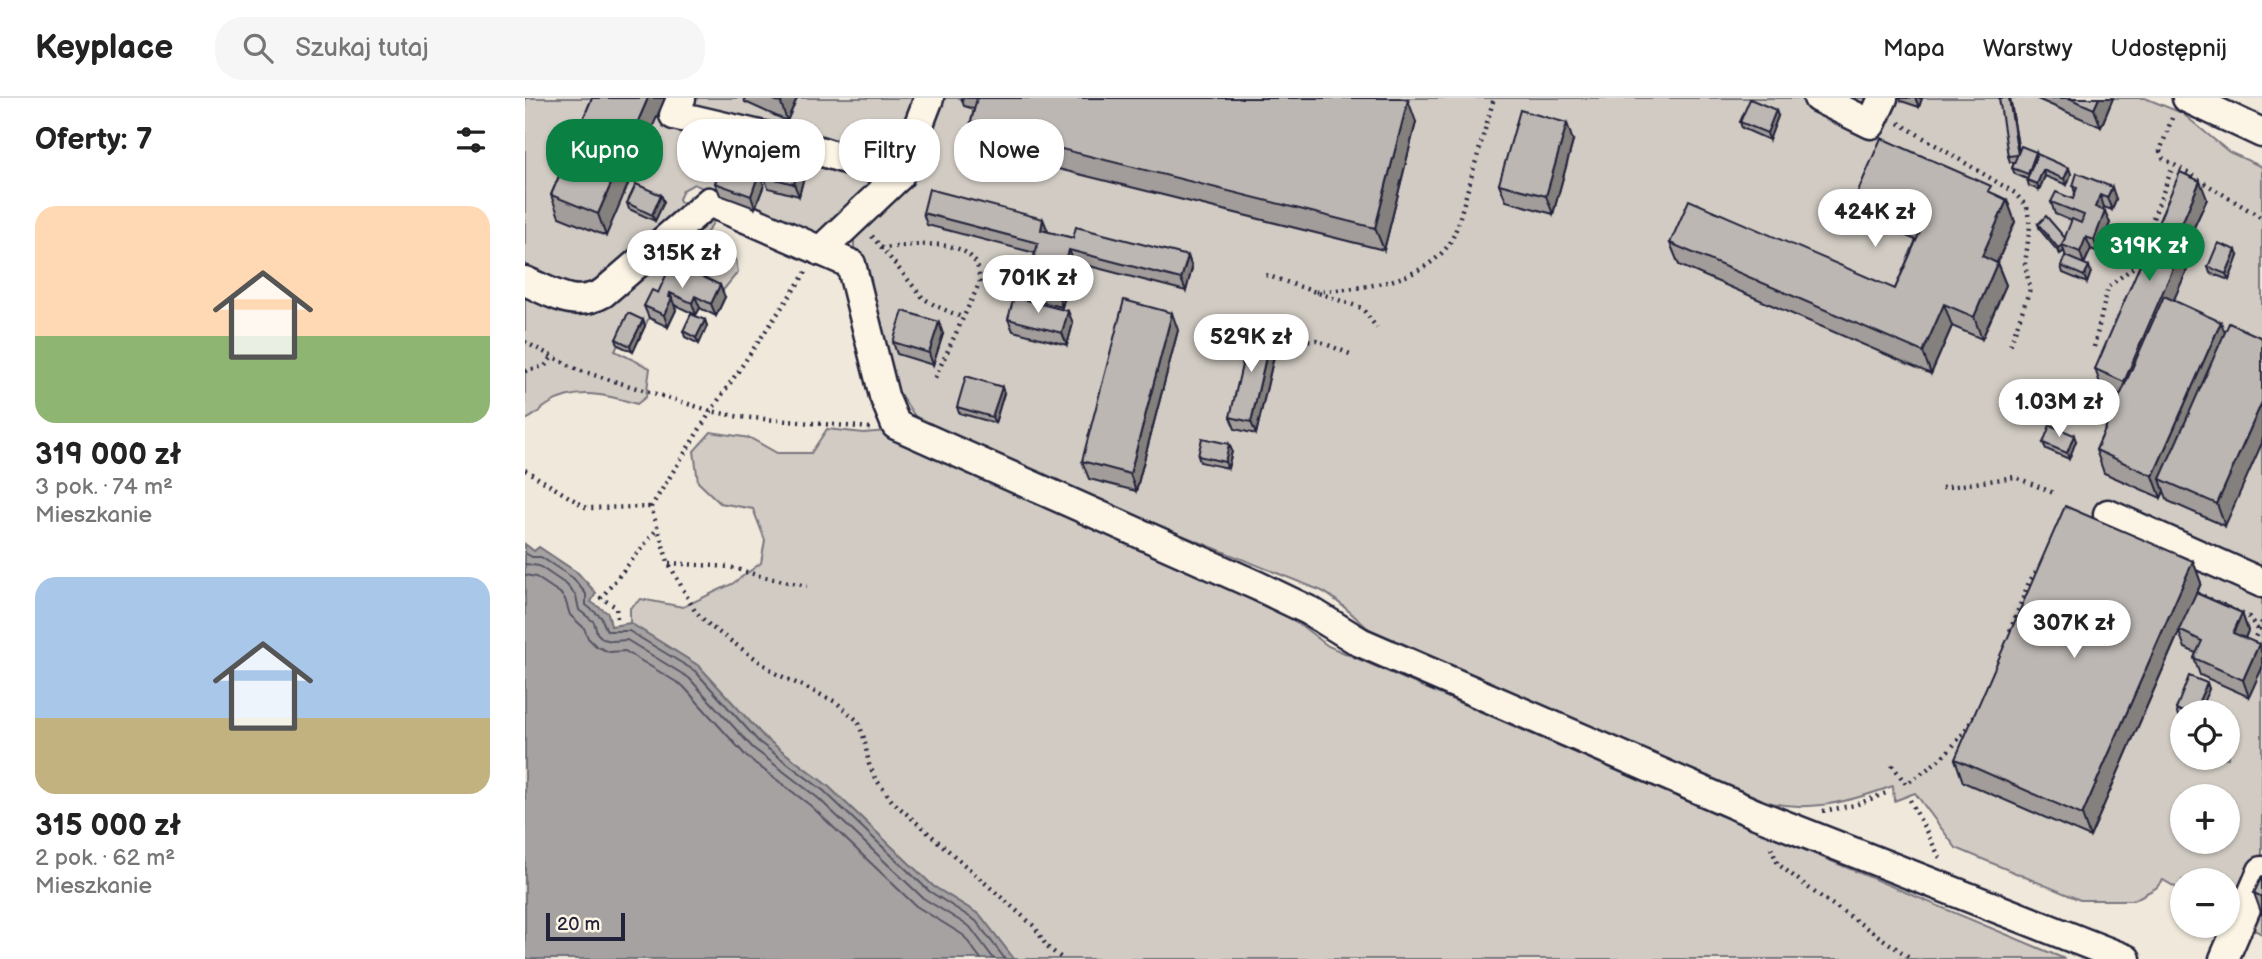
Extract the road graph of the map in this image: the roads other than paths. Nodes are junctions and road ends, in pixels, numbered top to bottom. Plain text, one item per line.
1 (681, 98) edge
2 (929, 98) edge
3 (1818, 98) edge
4 (1880, 104) edge
5 (2181, 104) edge
6 (921, 119) edge
7 (2262, 133) edge
8 (839, 157) edge
9 (893, 182) edge
10 (820, 251) junction
11 (525, 281) edge
12 (2108, 514) dead end
13 (2262, 583) edge
14 (2262, 871) edge
15 (2126, 959) edge
16 (2224, 959) edge

1 - 8 street
2 - 6 street
3 - 4 street
5 - 7 street
9 - 10 street
10 - 11 street
10 - 15 street
12 - 13 street
14 - 16 street

